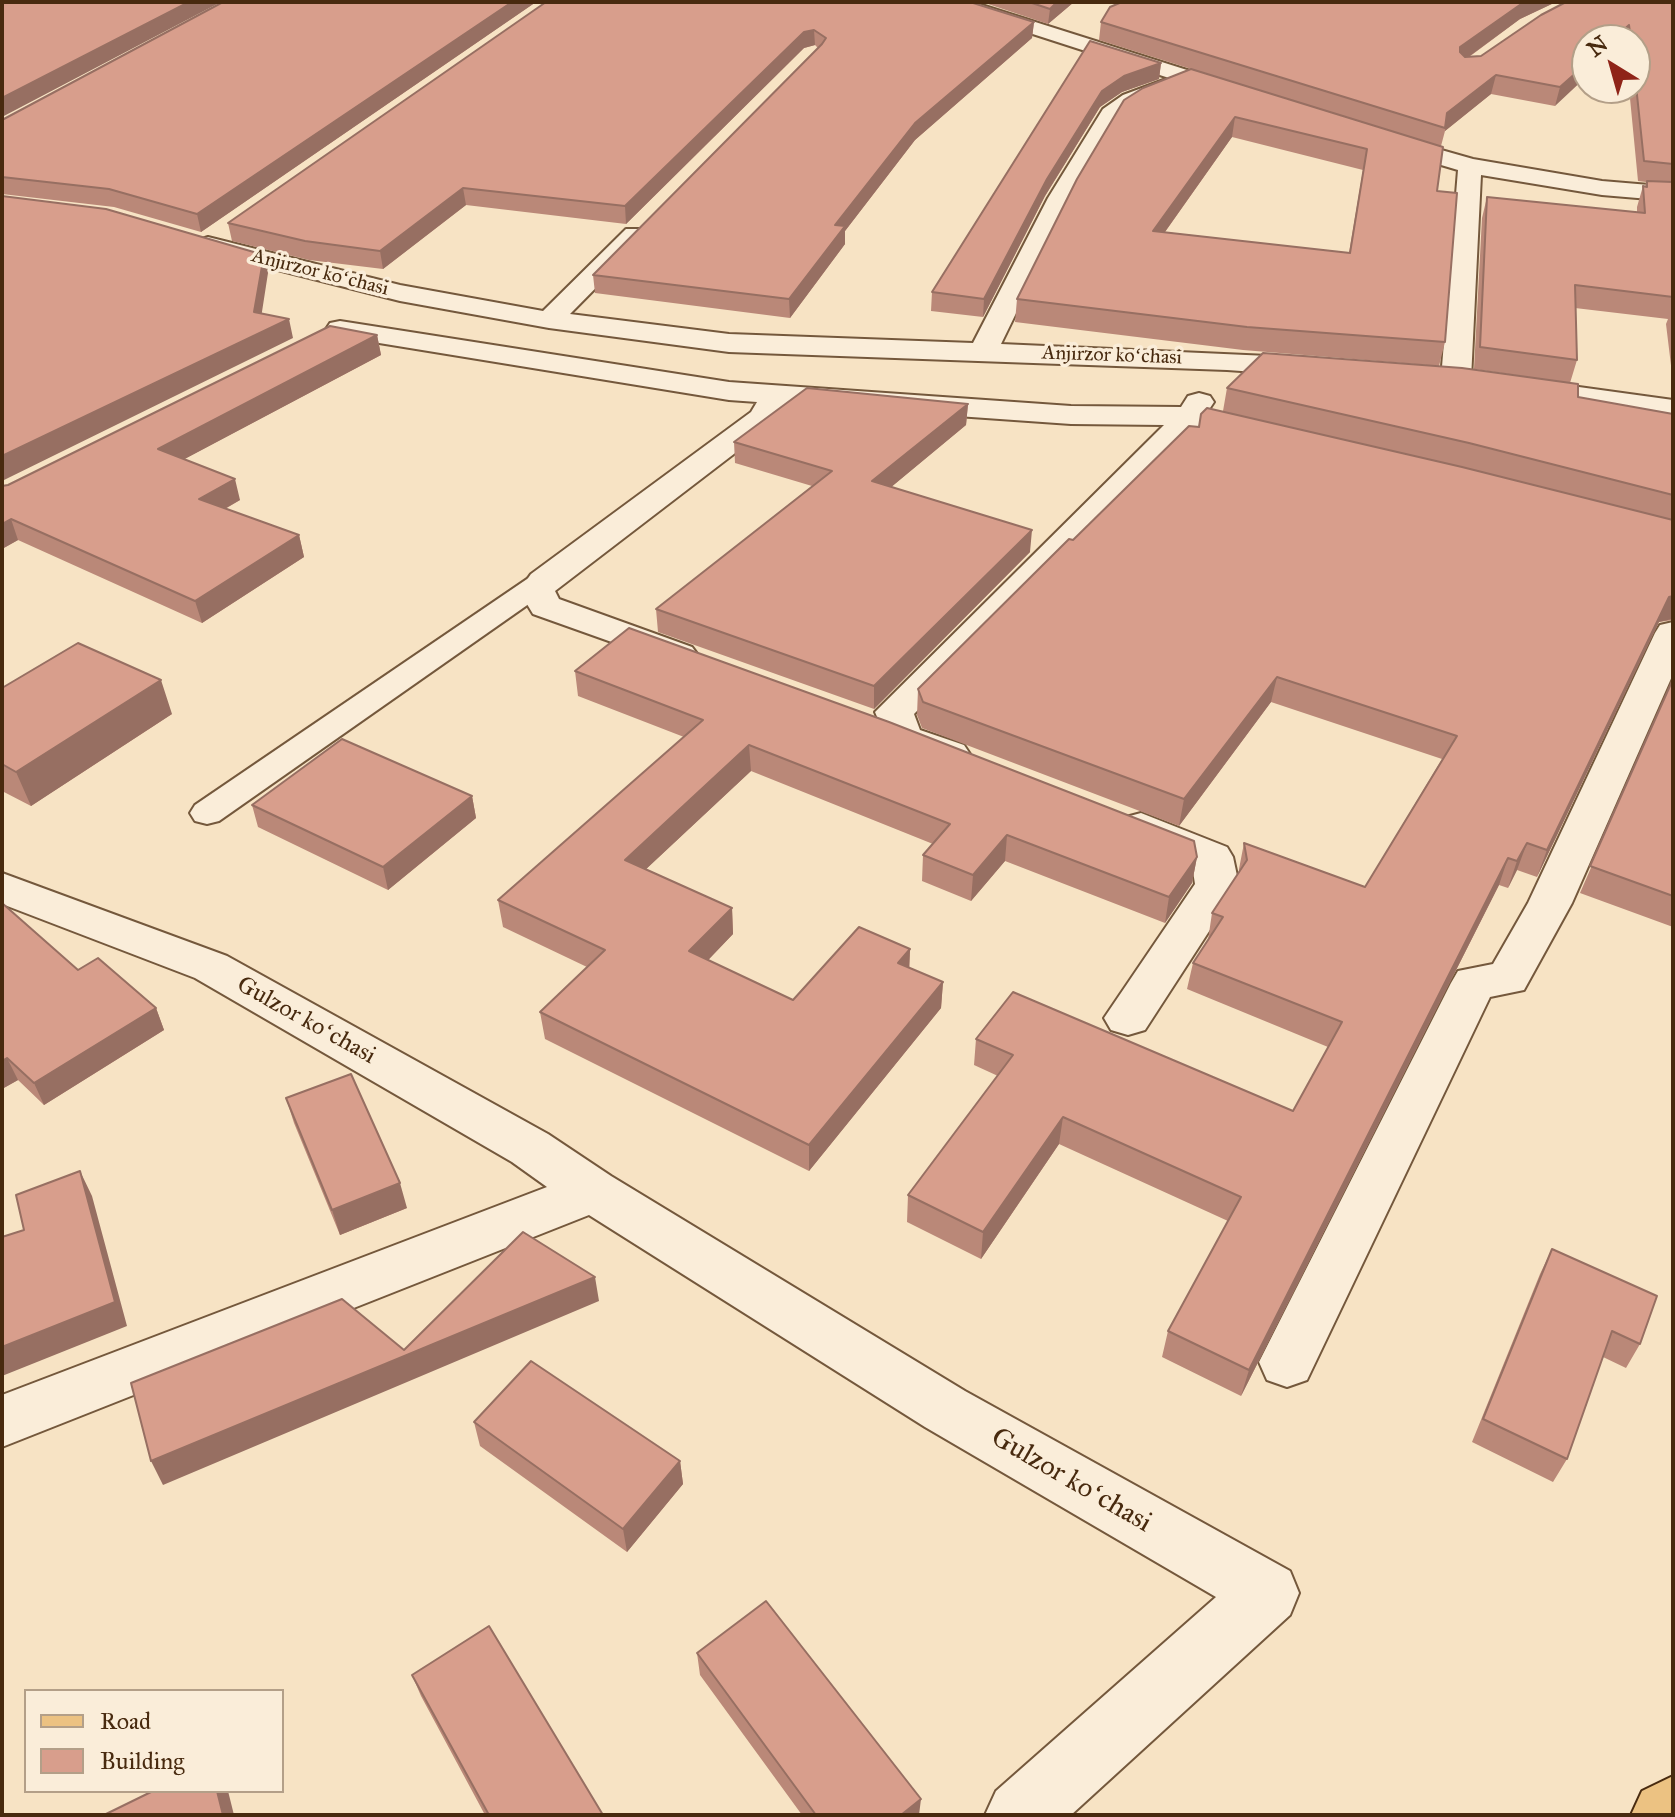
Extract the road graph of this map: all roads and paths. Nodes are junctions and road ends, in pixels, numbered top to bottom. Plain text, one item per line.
1 (953, 2) edge
2 (1084, 24) dead end
3 (1056, 35) junction
4 (1188, 78) junction
5 (1260, 101) edge
6 (1361, 134) edge
7 (1470, 166) junction
8 (1673, 194) edge
9 (648, 220) edge
10 (231, 226) edge
11 (400, 293) junction
12 (549, 320) junction
13 (982, 354) junction
14 (1227, 361) junction
15 (1334, 369) edge
16 (1425, 376) edge
17 (1456, 379) junction
18 (778, 393) junction
19 (1673, 409) edge
20 (1190, 416) junction
21 (1281, 437) edge
22 (543, 581) junction
23 (1673, 633) edge
24 (709, 666) edge
25 (858, 720) edge
26 (903, 737) junction
27 (988, 769) edge
28 (1101, 812) edge
29 (207, 813) dead end
30 (2, 888) edge
31 (1128, 1018) dead end
32 (593, 1191) junction
33 (1287, 1362) dead end
34 (2, 1421) edge
35 (1673, 1810) edge
36 (1020, 1815) edge
37 (1666, 1815) edge

1 - 3 street
2 - 3 street
3 - 4 street
4 - 5 street
4 - 13 street
6 - 7 street
7 - 8 street
7 - 17 street
9 - 12 street
10 - 11 street, Anjirzor koʻchasi
11 - 12 street, Anjirzor koʻchasi
11 - 18 street, Anjirzor koʻchasi
12 - 13 street, Anjirzor koʻchasi
13 - 14 street, Anjirzor koʻchasi
14 - 15 street, Anjirzor koʻchasi
14 - 20 street
16 - 17 street
17 - 19 street
18 - 20 street
18 - 22 street
20 - 21 street
20 - 26 street
22 - 24 street
22 - 29 lane
23 - 33 street
25 - 26 street
26 - 27 street
28 - 31 street
30 - 32 street, Gulzor koʻchasi
32 - 34 street
32 - 36 street, Gulzor koʻchasi
35 - 37 main road

